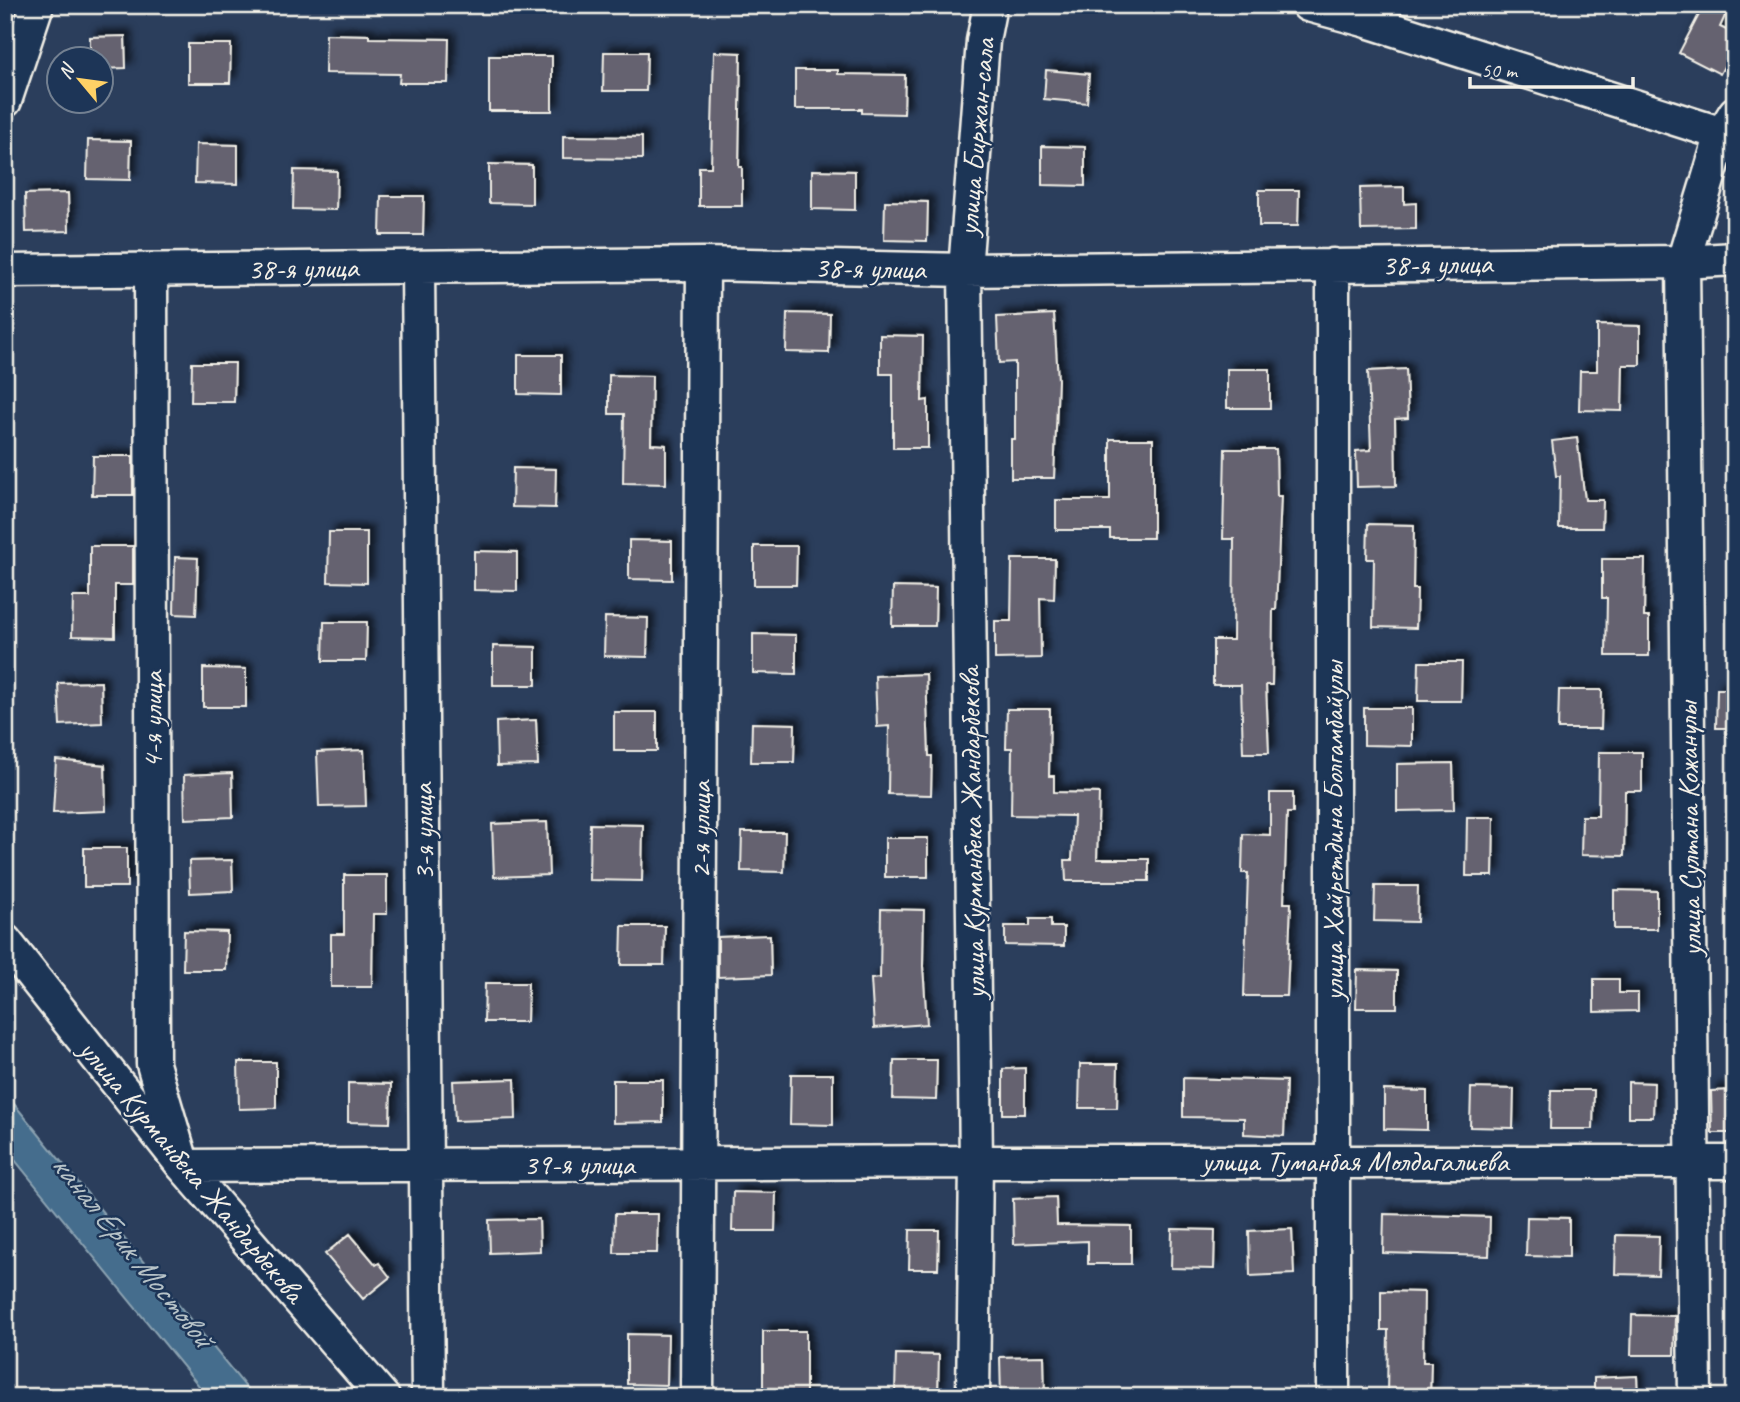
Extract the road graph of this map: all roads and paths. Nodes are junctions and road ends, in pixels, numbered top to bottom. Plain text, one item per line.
1 (37, 5) edge
2 (990, 5) edge
3 (1308, 5) edge
4 (1368, 13) edge
5 (5, 101) edge
6 (1731, 129) edge
7 (1735, 259) edge
8 (1683, 262) junction
9 (703, 264) junction
10 (1333, 265) junction
11 (418, 267) junction
12 (150, 270) junction
13 (965, 270) junction
14 (5, 271) edge
15 (5, 941) edge
16 (1333, 1161) junction
17 (1692, 1161) junction
18 (976, 1162) junction
19 (1735, 1162) edge
20 (698, 1163) junction
21 (426, 1165) junction
22 (183, 1166) junction
23 (383, 1397) edge
24 (428, 1397) edge
25 (697, 1397) edge
26 (974, 1397) edge
27 (1333, 1397) edge
28 (1695, 1397) edge

1 - 5 street
2 - 13 street, улица Биржан-сала
3 - 4 street
4 - 6 street
6 - 8 street, улица Султана Кожанулы
7 - 8 street, 38-я улица
8 - 10 street, 38-я улица
8 - 17 street, улица Султана Кожанулы
9 - 11 street, 38-я улица
9 - 13 street, 38-я улица
9 - 20 street, 2-я улица
10 - 13 street, 38-я улица
10 - 16 street, улица Хайретдина Болгамбайулы
11 - 12 street, 38-я улица
11 - 21 street, 3-я улица
12 - 14 street, 38-я улица
12 - 22 street, 4-я улица
13 - 18 street, улица Курманбека Жандарбекова
15 - 22 street, улица Курманбека Жандарбекова
16 - 17 street, улица Туманбая Молдагалиева
16 - 18 street, улица Туманбая Молдагалиева
16 - 27 street, улица Хайретдина Болгамбайулы
17 - 19 street, улица Туманбая Молдагалиева
17 - 28 street, улица Султана Кожанулы
18 - 20 street, 39-я улица
18 - 26 street, улица Курманбека Жандарбекова
20 - 21 street, 39-я улица
20 - 25 street, 2-я улица
21 - 22 street, 39-я улица
21 - 24 street, 3-я улица
22 - 23 street, улица Курманбека Жандарбекова

